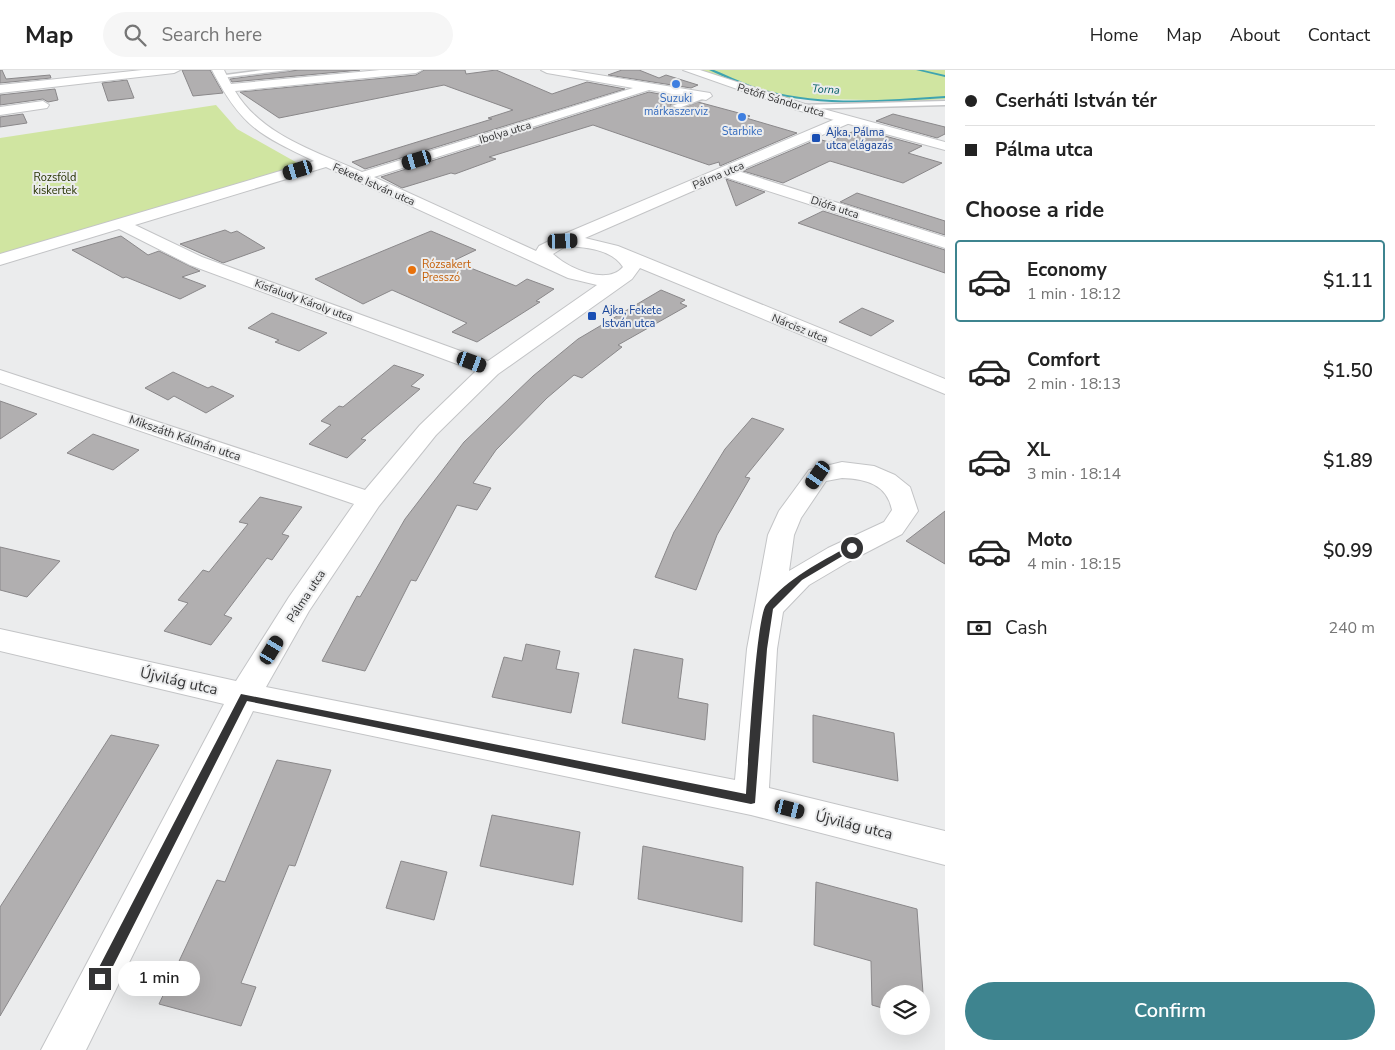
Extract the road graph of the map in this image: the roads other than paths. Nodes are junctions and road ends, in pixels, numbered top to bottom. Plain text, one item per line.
1 (174, 70) edge
2 (286, 70) edge
3 (416, 70) edge
4 (547, 70) edge
5 (689, 70) edge
6 (400, 71) edge
7 (220, 73) edge
8 (650, 86) junction
9 (227, 88) junction
10 (0, 89) edge
11 (706, 96) joint
12 (945, 103) edge
13 (44, 105) dead end
14 (676, 106) dead end
15 (801, 107) junction
16 (0, 111) edge
17 (845, 120) junction
18 (945, 146) edge
19 (326, 162) junction
20 (725, 172) junction
21 (360, 177) junction
22 (121, 224) junction
23 (592, 236) junction
24 (945, 243) edge
25 (547, 256) junction
26 (0, 260) edge
27 (613, 274) junction
28 (490, 369) junction
29 (0, 376) edge
30 (945, 387) edge
31 (370, 500) junction
32 (768, 608) junction
33 (0, 640) edge
34 (244, 696) junction
35 (751, 799) junction
36 (945, 848) edge
37 (63, 1050) edge

1 - 10 street
2 - 7 lane
3 - 6 street
4 - 8 street
5 - 15 street, Petőfi Sándor utca
6 - 9 street
7 - 9 street, Fekete István utca
8 - 11 street
8 - 21 street, Ibolya utca
9 - 19 street, Fekete István utca
11 - 14 lane
12 - 15 lane
13 - 16 street
15 - 17 street, Petőfi Sándor utca
17 - 18 street, Petőfi Sándor utca
17 - 20 street, Pálma utca
19 - 21 street, Fekete István utca
19 - 22 street
20 - 23 street, Pálma utca
20 - 24 street, Diófa utca
21 - 25 street, Fekete István utca
22 - 26 street
22 - 28 street, Kisfaludy Károly utca
23 - 25 street, Pálma utca
23 - 27 street, Pálma utca
25 - 27 street
27 - 28 street, Pálma utca
27 - 30 street, Nárcisz utca
28 - 31 street, Pálma utca
29 - 31 street, Mikszáth Kálmán utca
31 - 34 street, Pálma utca
32 - 32 street
32 - 35 street
33 - 34 street, Újvilág utca
34 - 35 street, Újvilág utca
34 - 37 street, Pálma utca
35 - 36 street, Újvilág utca

